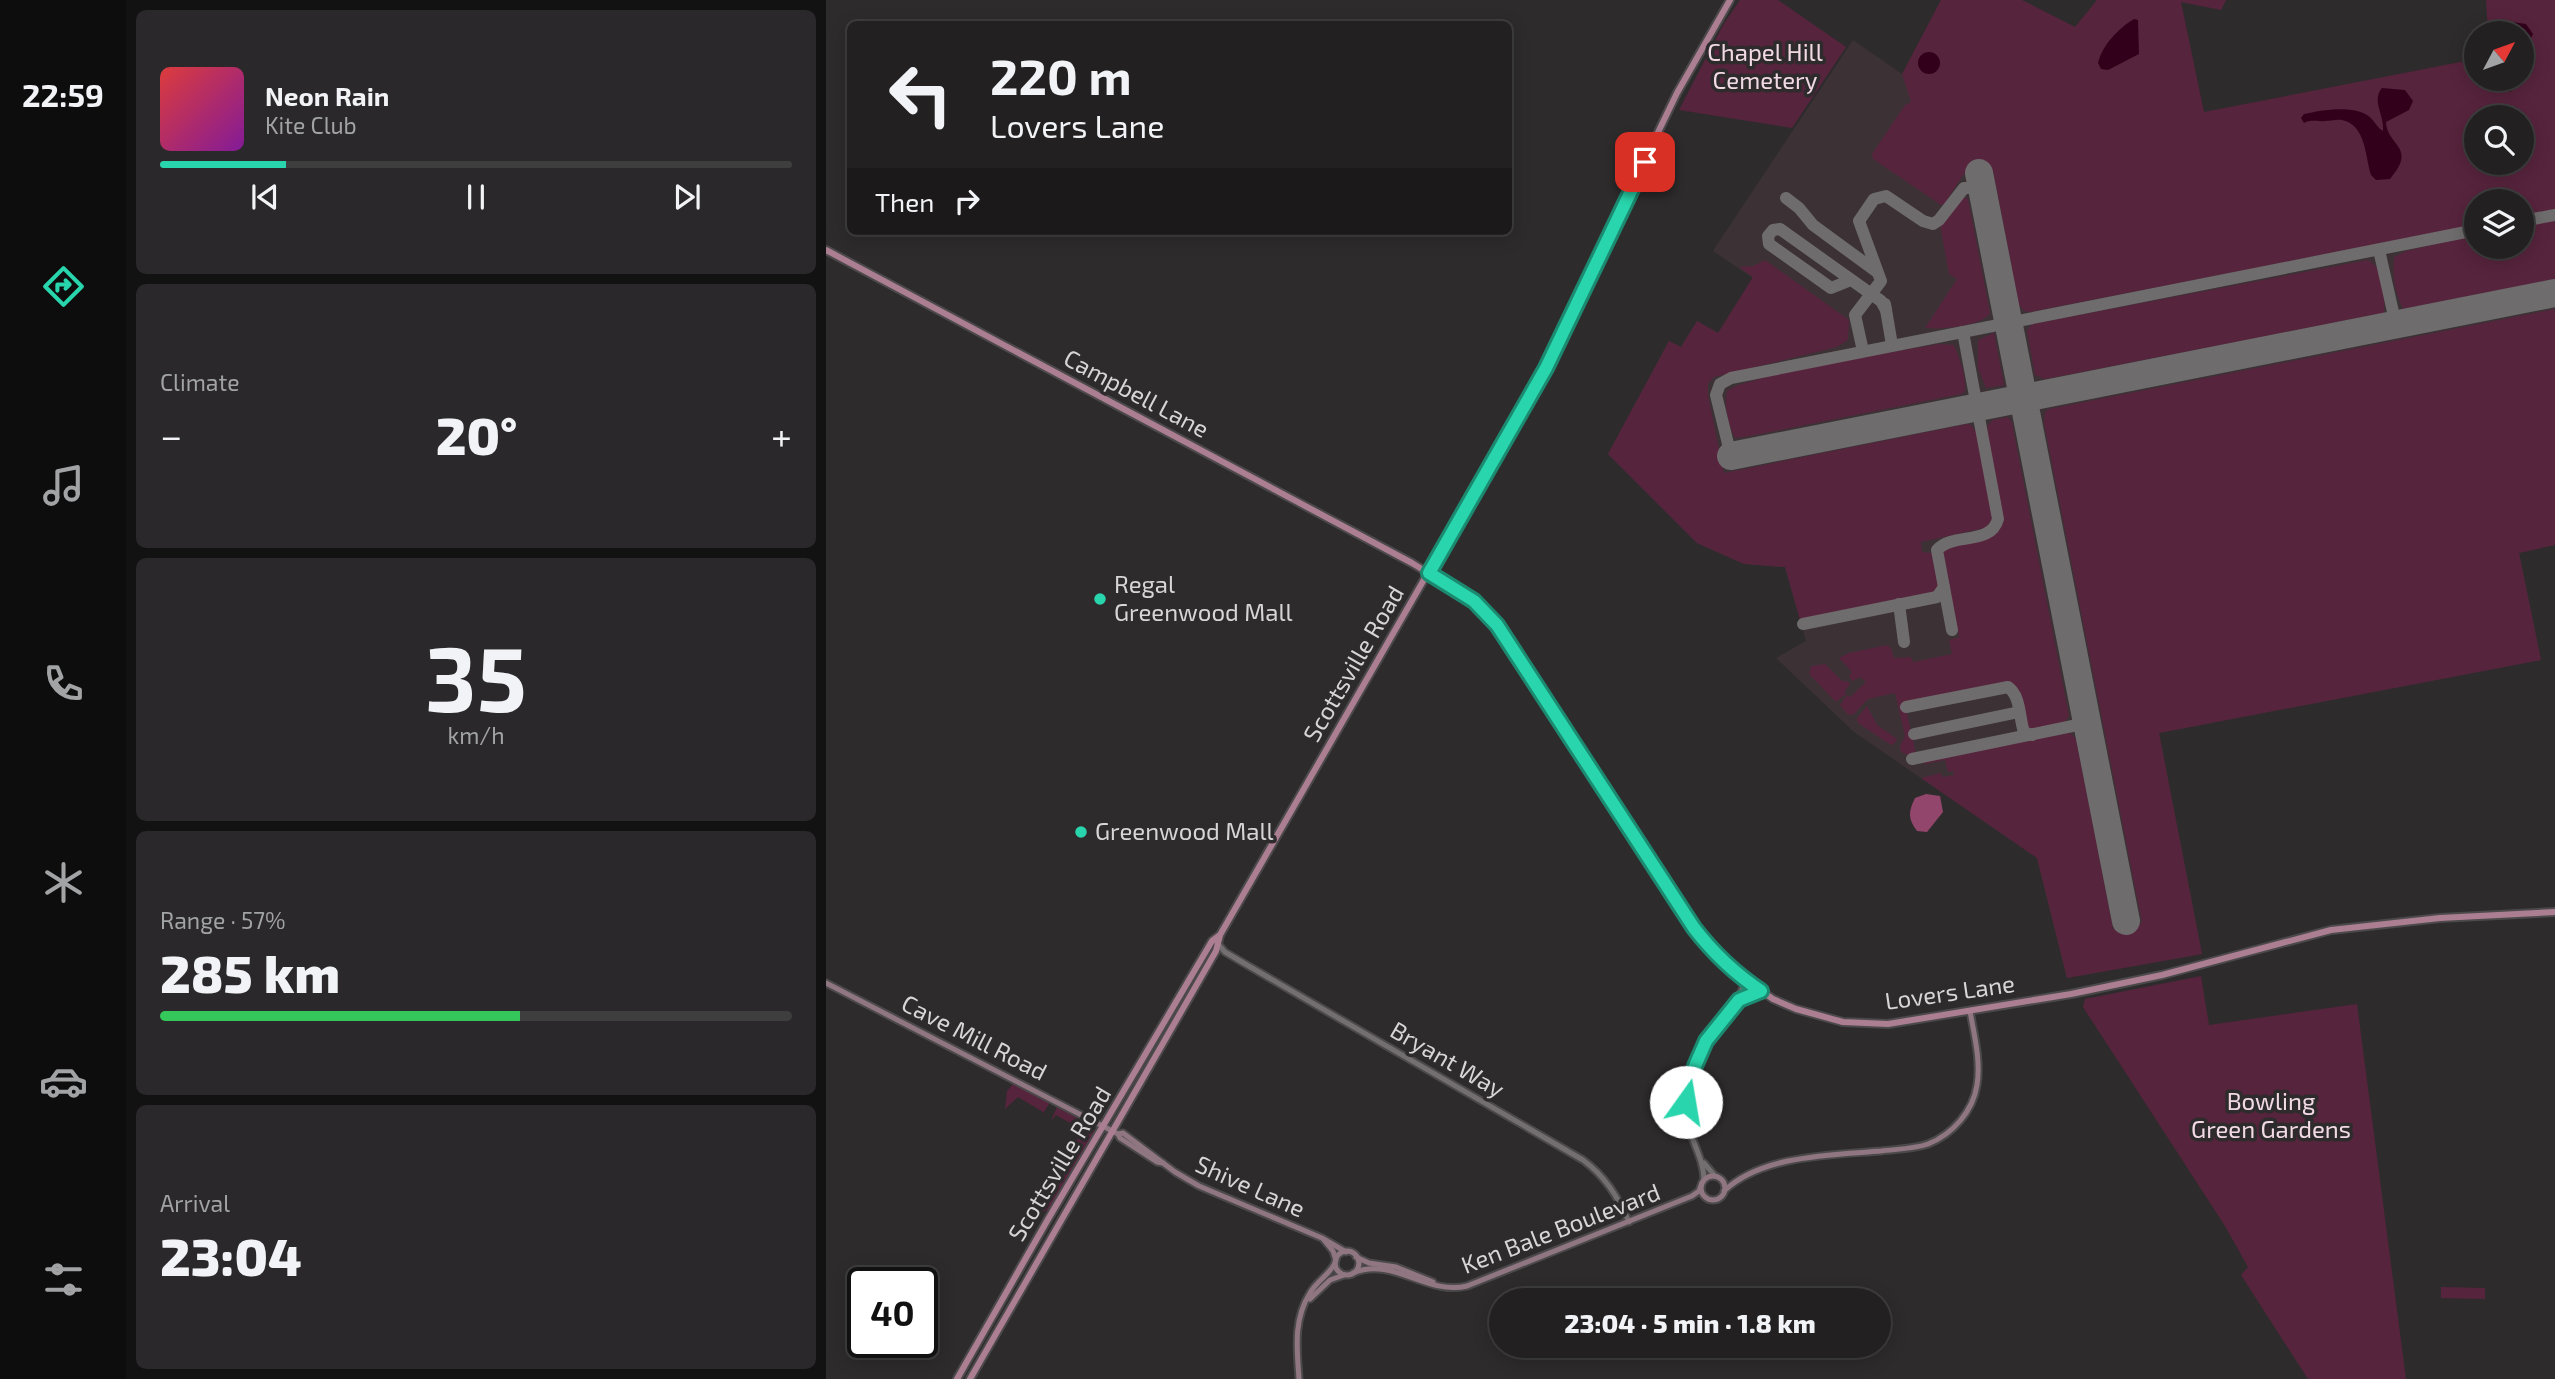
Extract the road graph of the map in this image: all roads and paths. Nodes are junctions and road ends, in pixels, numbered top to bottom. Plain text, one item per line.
1 (1730, 0) edge
2 (826, 250) edge
3 (1429, 573) junction
4 (2555, 912) edge
5 (1214, 946) junction
6 (1746, 981) junction
7 (826, 983) edge
8 (1761, 991) junction
9 (1739, 1000) junction
10 (1970, 1011) junction
11 (1105, 1125) junction
12 (1116, 1132) junction
13 (1699, 1154) junction
14 (1716, 1177) junction
15 (1735, 1181) junction
16 (1703, 1182) junction
17 (1724, 1191) junction
18 (1692, 1196) junction
19 (1705, 1198) junction
20 (1629, 1222) junction
21 (1324, 1240) junction
22 (1346, 1252) junction
23 (1356, 1257) junction
24 (1335, 1262) junction
25 (1350, 1274) junction
26 (1442, 1287) junction
27 (1307, 1301) junction
28 (957, 1379) edge
29 (970, 1379) edge
30 (1299, 1379) edge

1 - 3 main road, Scottsville Road
2 - 3 main road, Campbell Lane
3 - 5 main road, Scottsville Road
3 - 6 main road, Lovers Lane
4 - 10 main road, Lovers Lane
5 - 11 main road, Scottsville Road
5 - 12 main road, Scottsville Road
5 - 20 street, Bryant Way
6 - 8 main road, Lovers Lane
6 - 9 street
7 - 11 main road, Cave Mill Road
8 - 9 street
8 - 10 main road, Lovers Lane
9 - 13 street
10 - 15 main road, Ken Bale Boulevard
11 - 12 main road, Shive Lane
11 - 28 main road, Scottsville Road
12 - 21 main road, Shive Lane
12 - 29 main road, Scottsville Road
13 - 14 street
13 - 16 street
14 - 15 main road, Ken Bale Boulevard
14 - 16 main road, Ken Bale Boulevard
14 - 17 main road
15 - 17 main road, Ken Bale Boulevard
16 - 18 main road, Ken Bale Boulevard
16 - 19 main road
17 - 19 main road, Ken Bale Boulevard
18 - 19 main road, Ken Bale Boulevard
18 - 20 main road, Ken Bale Boulevard
20 - 26 main road, Ken Bale Boulevard
21 - 22 main road, Shive Lane
21 - 24 main road, Shive Lane
22 - 23 main road
22 - 24 main road
23 - 25 main road
23 - 26 main road, Ken Bale Boulevard
24 - 25 main road
24 - 27 main road
25 - 26 main road, Ken Bale Boulevard
25 - 27 main road, Ken Bale Boulevard
27 - 30 main road

